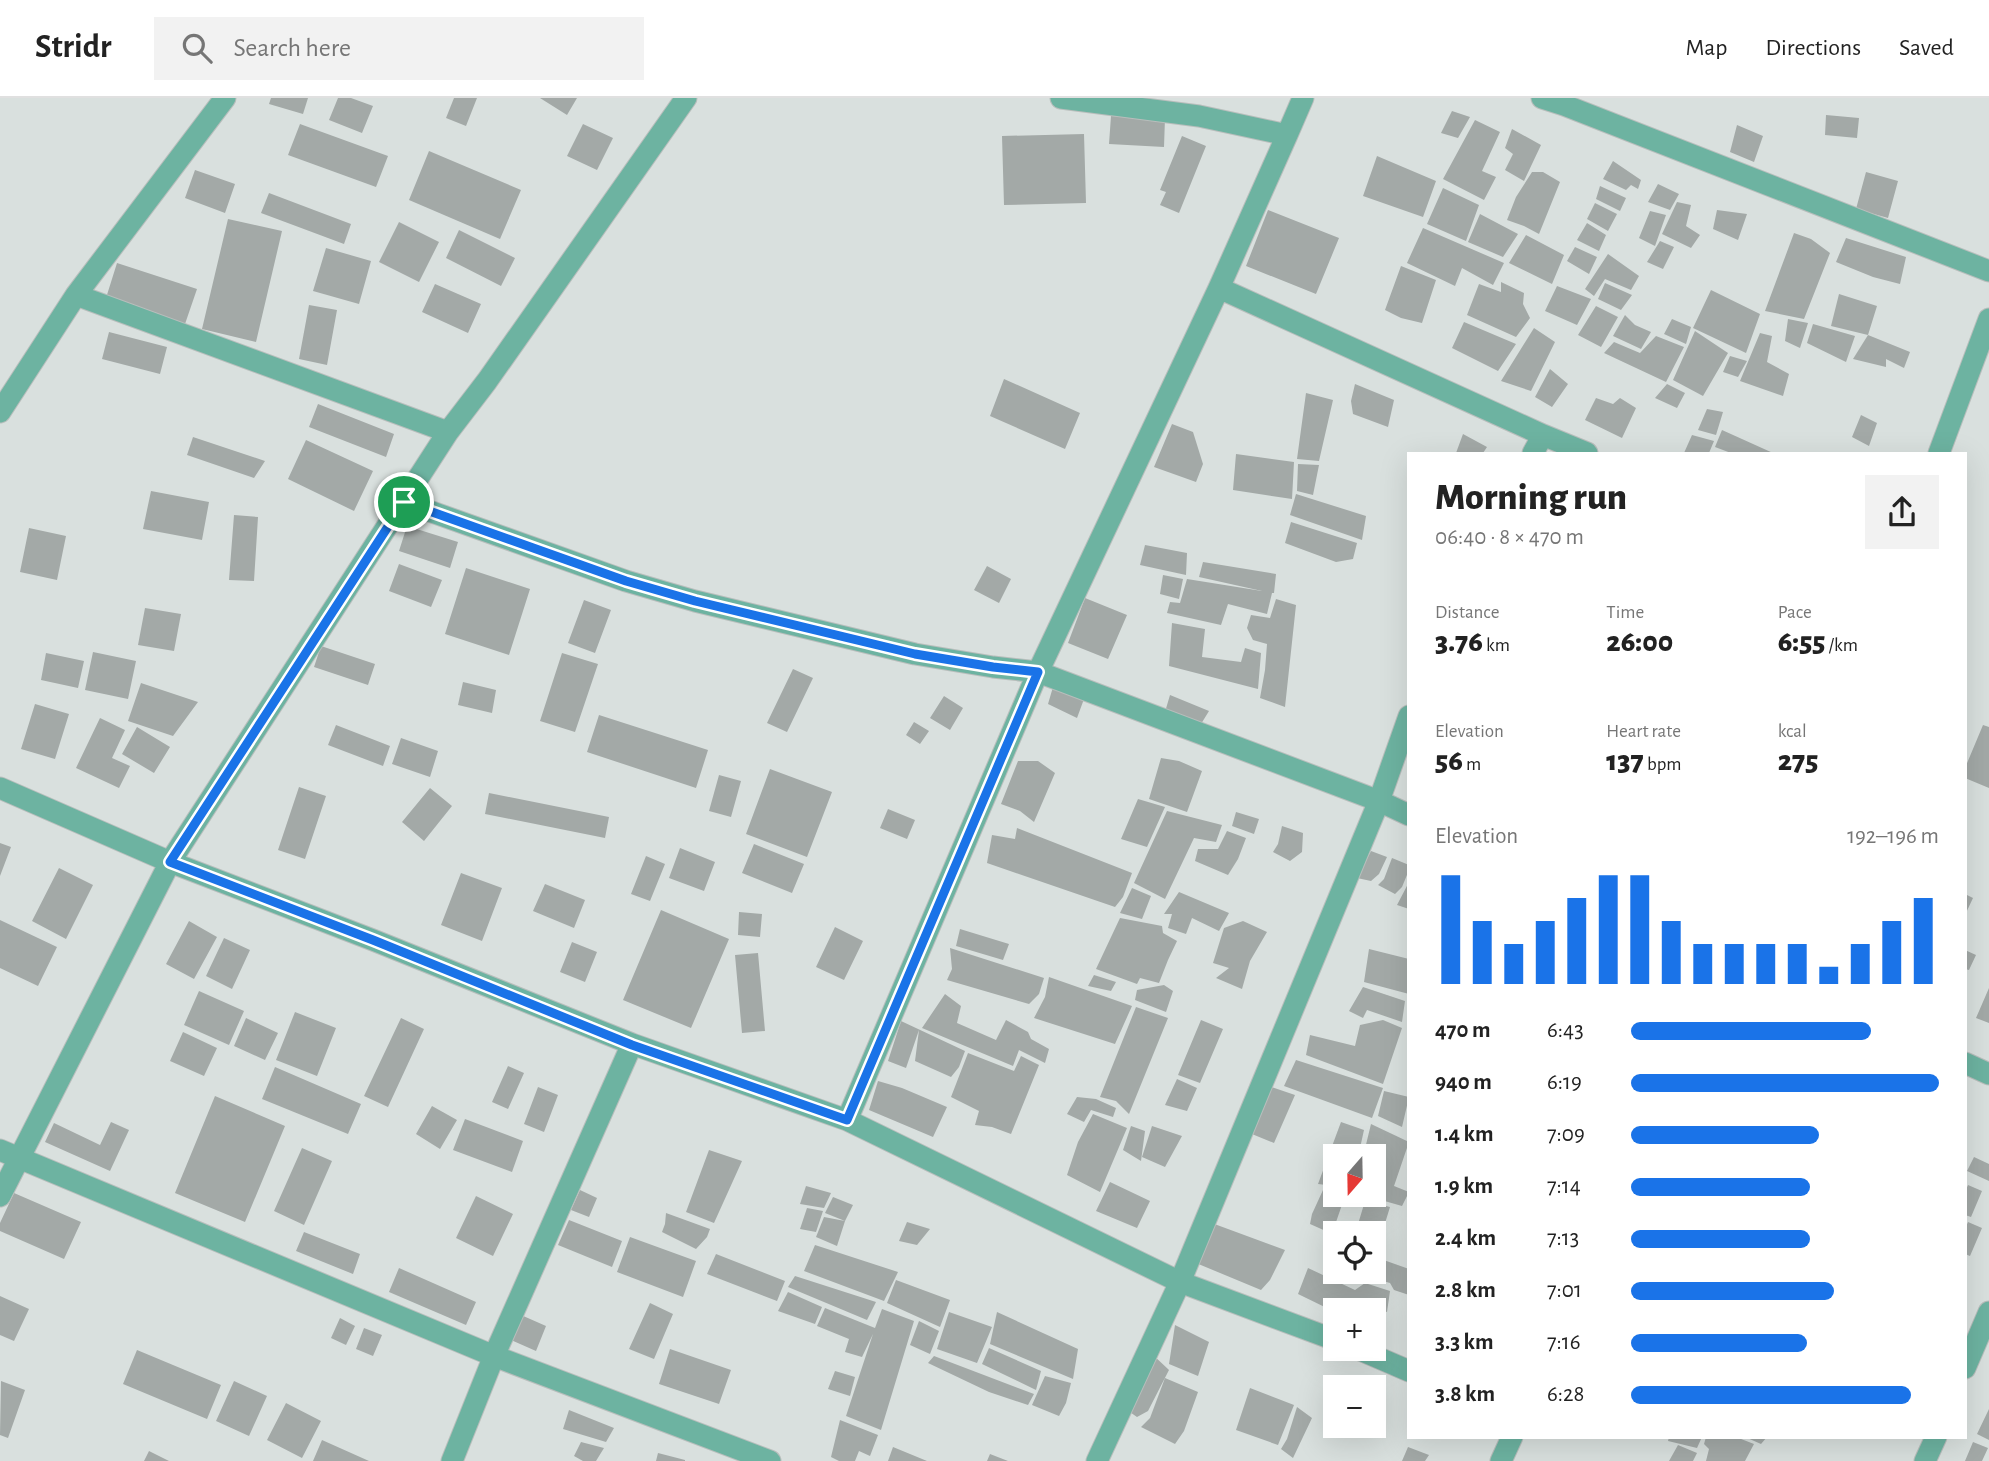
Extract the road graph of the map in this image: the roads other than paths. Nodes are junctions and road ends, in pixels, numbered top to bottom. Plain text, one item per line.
1 (225, 98) edge
2 (686, 98) edge
3 (1061, 98) edge
4 (1303, 98) edge
5 (1542, 98) edge
6 (1287, 135) junction
7 (1989, 271) edge
8 (1219, 288) junction
9 (76, 295) junction
10 (1989, 319) edge
11 (0, 412) edge
12 (448, 432) junction
13 (1538, 444) edge
14 (1582, 452) edge
15 (1939, 452) edge
16 (404, 502) junction
17 (1038, 672) junction
18 (1407, 722) edge
19 (0, 788) edge
20 (1379, 801) junction
21 (1407, 814) edge
22 (170, 862) junction
23 (632, 1045) junction
24 (1967, 1064) edge
25 (1989, 1074) edge
26 (847, 1120) junction
27 (0, 1150) edge
28 (21, 1158) junction
29 (0, 1196) edge
30 (1180, 1282) junction
31 (1989, 1312) edge
32 (1323, 1336) edge
33 (494, 1356) junction
34 (1386, 1361) edge
35 (1967, 1363) edge
36 (1407, 1370) edge
37 (1511, 1439) edge
38 (1935, 1439) edge
39 (452, 1461) edge
40 (770, 1461) edge
41 (1097, 1461) edge
42 (1502, 1461) edge
43 (1925, 1461) edge

1 - 9 street
2 - 12 street
3 - 6 street
4 - 6 street
5 - 7 street
6 - 8 street
8 - 13 street
8 - 17 street
9 - 11 street
9 - 12 street
10 - 15 street
12 - 16 street
13 - 14 street
16 - 17 street
16 - 22 street
17 - 20 street
17 - 26 street
18 - 20 street
19 - 22 street
20 - 21 street
20 - 30 street
22 - 23 street
22 - 28 street
23 - 26 street
23 - 33 street
24 - 25 street
26 - 30 street
27 - 28 street
28 - 29 street
28 - 33 street
30 - 32 street
30 - 41 street
31 - 35 street
33 - 39 street
33 - 40 street
34 - 36 street
37 - 42 street
38 - 43 street

